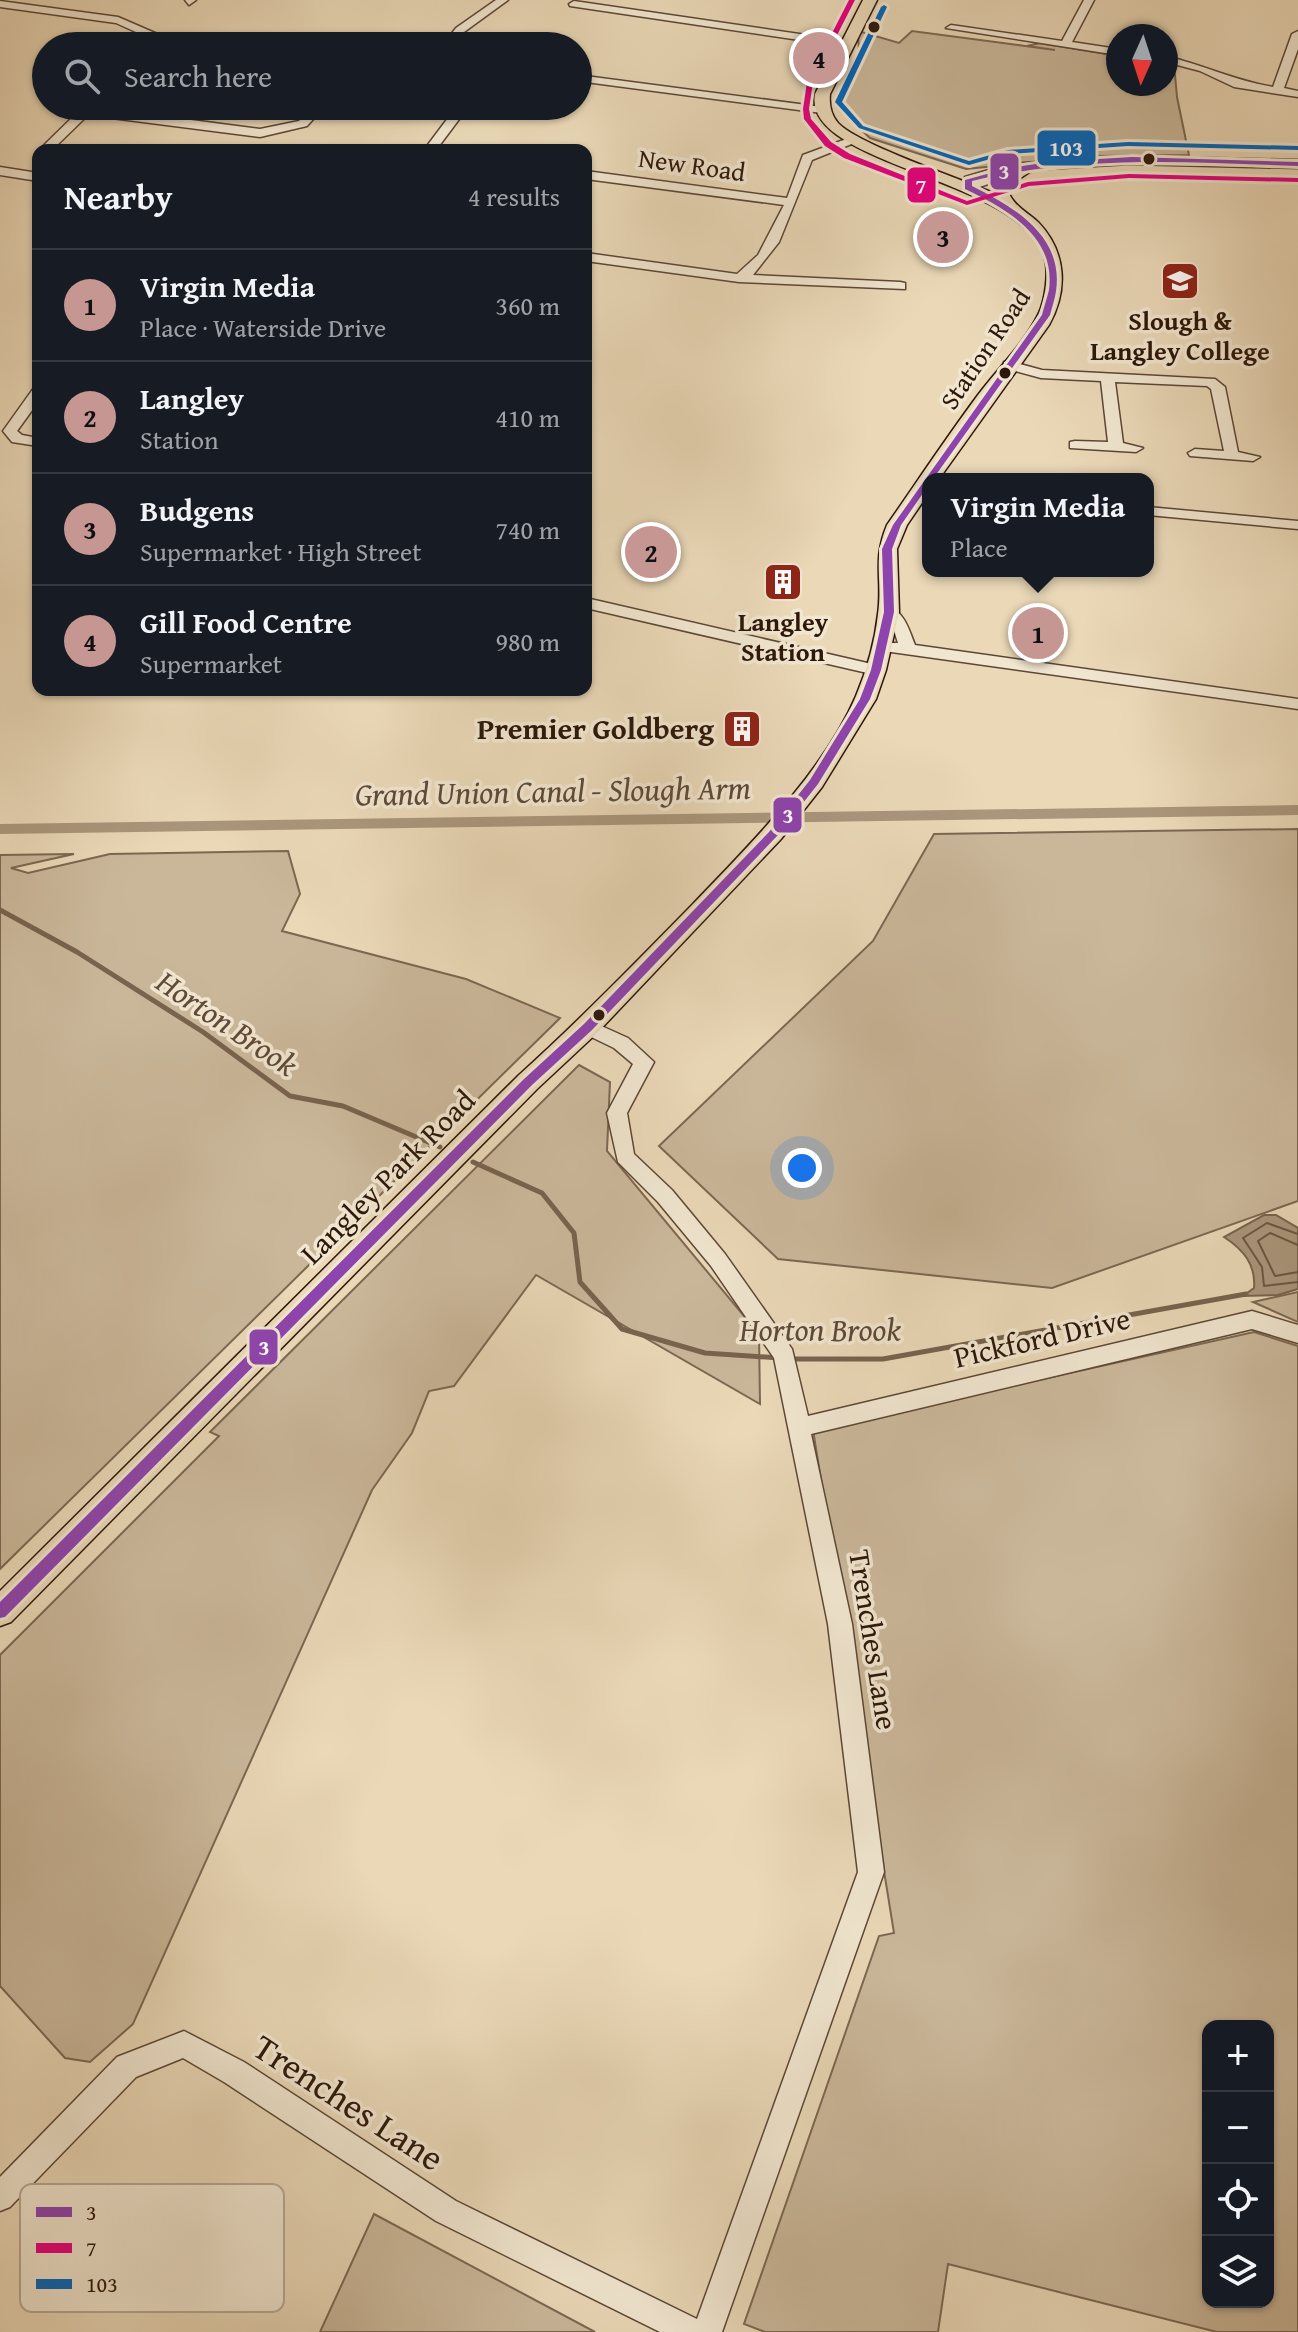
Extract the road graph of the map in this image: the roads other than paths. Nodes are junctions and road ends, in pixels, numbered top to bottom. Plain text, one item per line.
1 (80, 0) edge
2 (503, 0) edge
3 (870, 0) edge
4 (1089, 0) edge
5 (0, 4) edge
6 (574, 4) dead end
7 (68, 11) junction
8 (951, 28) dead end
9 (146, 32) edge
10 (458, 32) edge
11 (1298, 34) edge
12 (847, 44) junction
13 (1065, 45) junction
14 (1106, 50) edge
15 (1178, 62) edge
16 (592, 80) edge
17 (1277, 91) junction
18 (1298, 94) edge
19 (822, 110) junction
20 (76, 120) edge
21 (171, 120) edge
22 (307, 120) edge
23 (452, 120) edge
24 (853, 141) junction
25 (51, 144) edge
26 (434, 144) edge
27 (32, 163) edge
28 (1298, 164) edge
29 (1025, 168) junction
30 (0, 171) edge
31 (20, 174) junction
32 (32, 176) edge
33 (592, 176) edge
34 (972, 184) junction
35 (791, 202) junction
36 (1008, 202) junction
37 (592, 258) edge
38 (739, 278) junction
39 (900, 286) dead end
40 (1009, 365) junction
41 (1107, 376) junction
42 (32, 401) edge
43 (32, 441) edge
44 (1075, 445) dead end
45 (1116, 447) junction
46 (1136, 448) dead end
47 (1195, 453) dead end
48 (1232, 455) junction
49 (1253, 457) dead end
50 (936, 473) edge
51 (922, 492) edge
52 (1154, 512) edge
53 (1298, 525) edge
54 (592, 604) edge
55 (889, 612) junction
56 (884, 646) junction
57 (908, 649) junction
58 (876, 670) junction
59 (1298, 704) edge
60 (809, 788) joint
61 (588, 1027) junction
62 (1298, 1334) edge
63 (799, 1427) junction
64 (0, 1612) edge
65 (0, 2197) edge
66 (691, 2332) edge
67 (707, 2332) edge

1 - 7 street
2 - 10 street
3 - 12 main road
4 - 13 street
5 - 7 street
6 - 12 street
7 - 9 street
8 - 13 street
11 - 17 street
12 - 19 main road
13 - 14 street
15 - 17 street
16 - 19 street
17 - 18 street
19 - 24 main road, Station Road
20 - 25 street
21 - 22 street
23 - 26 street
24 - 34 main road, Station Road
24 - 35 street
27 - 31 street
28 - 29 street
29 - 34 street
29 - 36 main road
30 - 31 street
31 - 32 street
33 - 35 street, New Road
34 - 36 main road, Station Road
35 - 38 street
36 - 40 main road, Station Road
37 - 38 street
38 - 39 street
40 - 41 street
40 - 50 main road, Station Road
41 - 45 street
41 - 48 street
42 - 43 street
44 - 45 street
45 - 46 street
47 - 48 street
48 - 49 street
51 - 55 main road, Station Road
52 - 53 street
54 - 58 street
55 - 56 main road, Station Road
55 - 57 street
56 - 57 street
56 - 58 main road, Station Road
57 - 59 street
58 - 60 main road, Station Road
60 - 61 main road, Langley Park Road
61 - 63 street, Trenches Lane
61 - 64 main road, Langley Park Road
62 - 63 street, Pickford Drive
63 - 67 street, Trenches Lane
65 - 66 street, Trenches Lane

